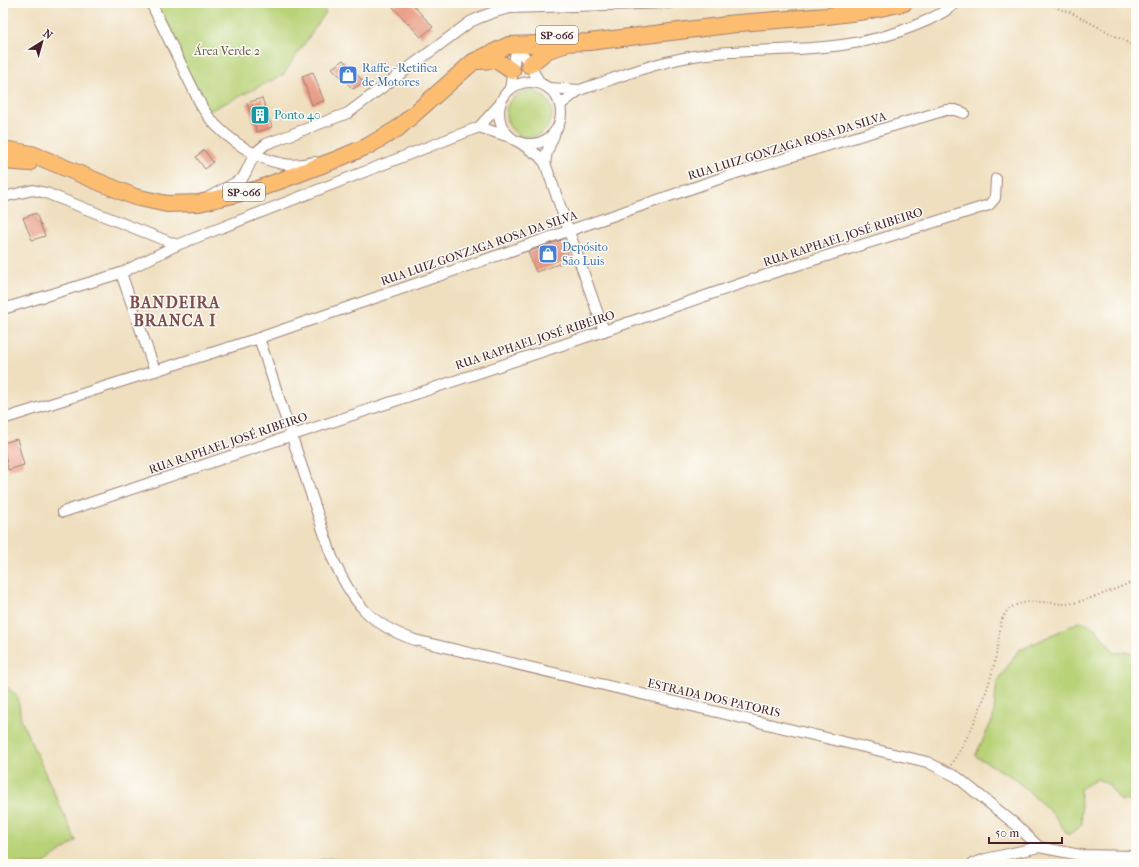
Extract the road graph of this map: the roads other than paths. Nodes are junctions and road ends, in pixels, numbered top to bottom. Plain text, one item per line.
1 (151, 3) edge
2 (670, 3) edge
3 (904, 3) edge
4 (956, 3) edge
5 (736, 24) junction
6 (554, 35) junction
7 (496, 38) junction
8 (589, 42) junction
9 (517, 44) junction
10 (473, 62) junction
11 (528, 65) junction
12 (512, 71) junction
13 (540, 83) junction
14 (549, 88) junction
15 (510, 89) junction
16 (580, 90) junction
17 (500, 104) junction
18 (560, 104) junction
19 (964, 113) dead end
20 (411, 118) junction
21 (479, 127) junction
22 (555, 133) junction
23 (515, 140) junction
24 (3, 150) edge
25 (255, 153) junction
26 (335, 160) junction
27 (3, 161) edge
28 (545, 163) junction
29 (68, 169) junction
30 (996, 179) dead end
31 (3, 197) edge
32 (199, 203) junction
33 (568, 231) junction
34 (177, 246) junction
35 (121, 273) junction
36 (3, 309) edge
37 (604, 331) junction
38 (259, 338) junction
39 (155, 371) junction
40 (3, 419) edge
41 (292, 435) junction
42 (63, 512) dead end
43 (1039, 847) junction
44 (1136, 856) edge
45 (972, 864) edge

1 - 25 street
2 - 25 street
3 - 5 main road, SP-066
4 - 16 street
5 - 6 main road, SP-066
5 - 8 main road, SP-066
6 - 7 main road, SP-066
6 - 9 main road
7 - 9 main road
7 - 20 main road, SP-066
8 - 9 main road, SP-066
8 - 11 main road
9 - 10 main road, SP-066
9 - 11 street
9 - 12 street
10 - 12 main road
10 - 20 main road, SP-066
11 - 13 street
12 - 15 street
13 - 14 street
13 - 15 street
14 - 16 street
14 - 18 street
15 - 17 street
16 - 18 street
17 - 21 street
17 - 23 street
18 - 22 street
19 - 33 street, RUA LUIZ GONZAGA ROSA DA SILVA
20 - 26 main road, SP-066
21 - 23 street
21 - 34 street
22 - 23 street
22 - 28 street
23 - 28 street
24 - 29 main road, SP-066
25 - 26 street
25 - 32 street
26 - 32 main road, SP-066
27 - 29 main road
28 - 33 street
29 - 32 main road, SP-066
30 - 37 street, RUA RAPHAEL JOSÉ RIBEIRO
31 - 34 street
33 - 37 street
33 - 38 street, RUA LUIZ GONZAGA ROSA DA SILVA
34 - 35 street
35 - 36 street
35 - 39 street
37 - 41 street, RUA RAPHAEL JOSÉ RIBEIRO
38 - 39 street, RUA LUIZ GONZAGA ROSA DA SILVA
38 - 41 street, ESTRADA DOS PATORIS
39 - 40 street, RUA LUIZ GONZAGA ROSA DA SILVA
41 - 42 street, RUA RAPHAEL JOSÉ RIBEIRO
41 - 43 street, ESTRADA DOS PATORIS
43 - 44 street
43 - 45 street

